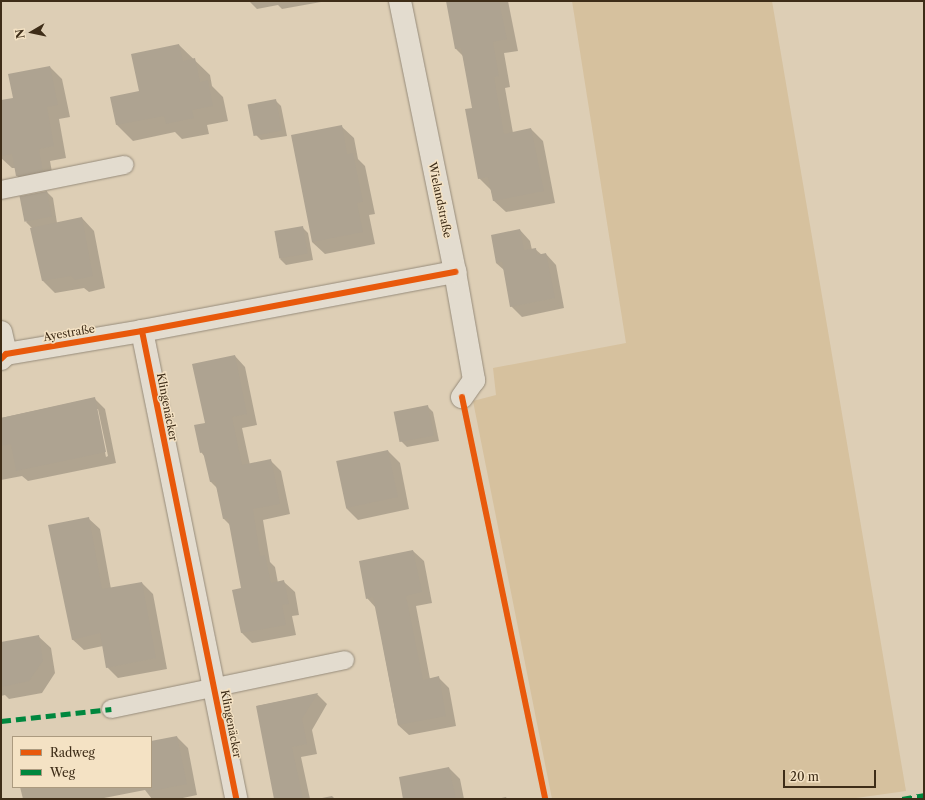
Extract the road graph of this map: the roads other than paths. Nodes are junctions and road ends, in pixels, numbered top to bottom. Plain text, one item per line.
1 (400, 1) edge
2 (124, 165) dead end
3 (1, 190) edge
4 (455, 272) junction
5 (142, 331) junction
6 (1, 332) edge
7 (3, 356) edge
8 (462, 396) dead end
9 (345, 660) dead end
10 (214, 688) junction
11 (111, 709) dead end
12 (236, 799) edge

1 - 4 street, Wielandstraße
2 - 3 lane
4 - 5 street
4 - 8 street, Wielandstraße
5 - 7 street, Ayestraße
5 - 10 street, Klingenäcker
6 - 7 street, Ayestraße
9 - 10 lane
10 - 11 lane
10 - 12 street, Klingenäcker

